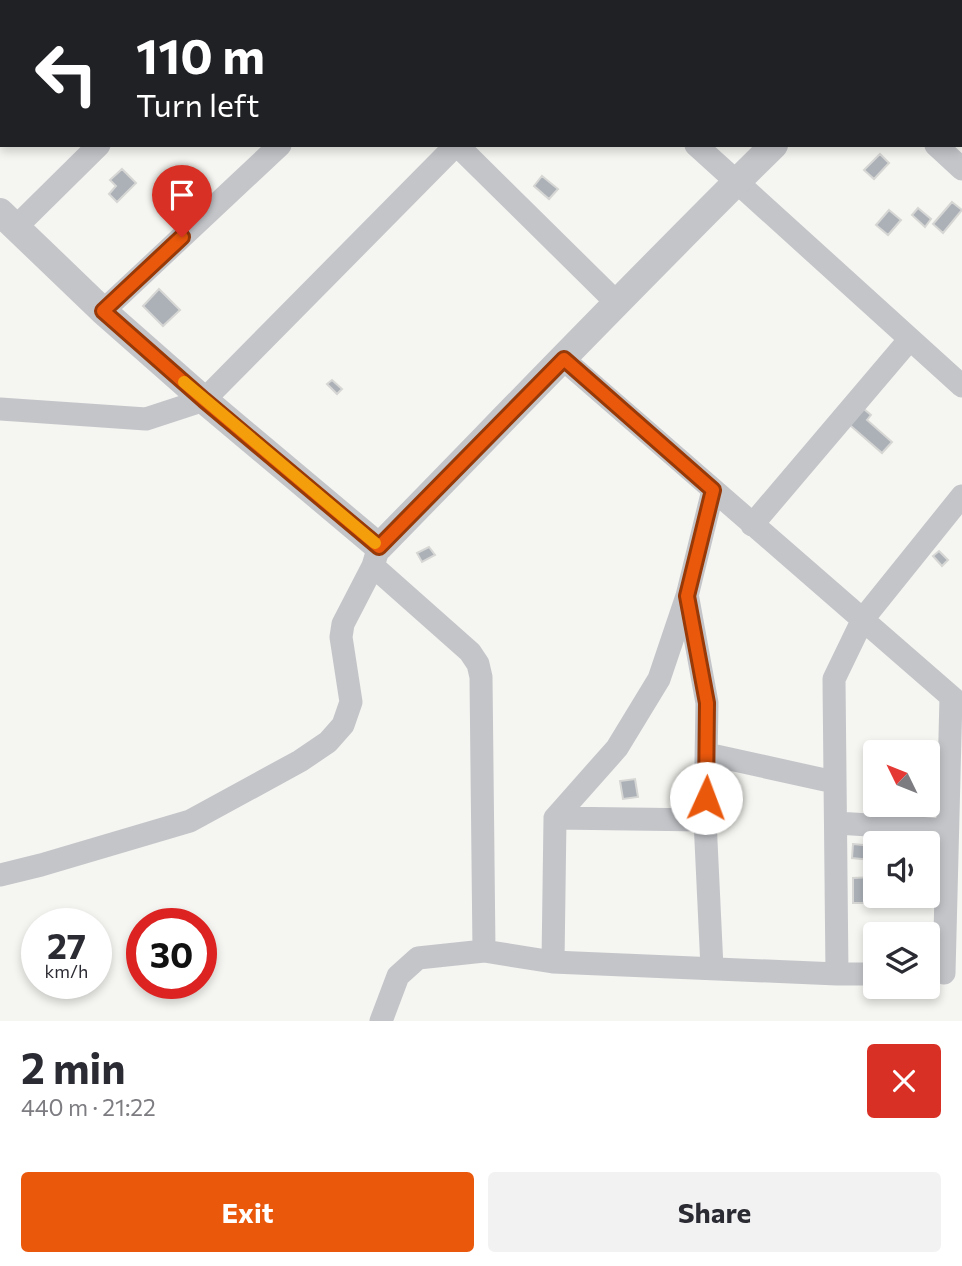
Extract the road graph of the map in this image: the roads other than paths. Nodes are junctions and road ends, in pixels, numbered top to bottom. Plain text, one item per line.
1 (97, 147) edge
2 (278, 147) edge
3 (455, 147) edge
4 (459, 147) edge
5 (698, 147) edge
6 (772, 147) edge
7 (938, 147) edge
8 (962, 169) edge
9 (736, 182) junction
10 (8, 220) edge
11 (616, 302) junction
12 (103, 311) junction
13 (910, 340) junction
14 (564, 359) junction
15 (962, 386) edge
16 (204, 400) junction
17 (0, 409) edge
18 (713, 490) junction
19 (962, 496) edge
20 (752, 525) junction
21 (376, 556) junction
22 (687, 596) junction
23 (863, 619) junction
24 (956, 701) edge
25 (707, 754) junction
26 (834, 782) junction
27 (555, 818) junction
28 (705, 820) junction
29 (837, 823) junction
30 (947, 830) junction
31 (0, 875) edge
32 (484, 951) junction
33 (553, 962) junction
34 (712, 968) junction
35 (945, 973) edge
36 (838, 974) junction
37 (863, 974) edge
38 (382, 1021) edge

1 - 10 street
2 - 12 street
3 - 16 street
4 - 11 street
5 - 9 street
6 - 9 street
7 - 8 street
9 - 11 street
9 - 13 street
10 - 12 street
11 - 14 street
12 - 16 street
13 - 15 street
13 - 20 street
14 - 18 street
14 - 21 street
16 - 17 street
16 - 21 street
18 - 20 street
18 - 22 street
19 - 23 street
20 - 23 street
21 - 31 street
21 - 32 street
22 - 25 street
22 - 27 street
23 - 24 street
23 - 26 street
24 - 30 street
25 - 26 street
25 - 28 street
26 - 29 street
27 - 28 street
27 - 33 street
28 - 34 street
29 - 30 street
29 - 36 street
30 - 35 street
32 - 33 street
32 - 38 street
33 - 34 street
34 - 36 street
36 - 37 street

